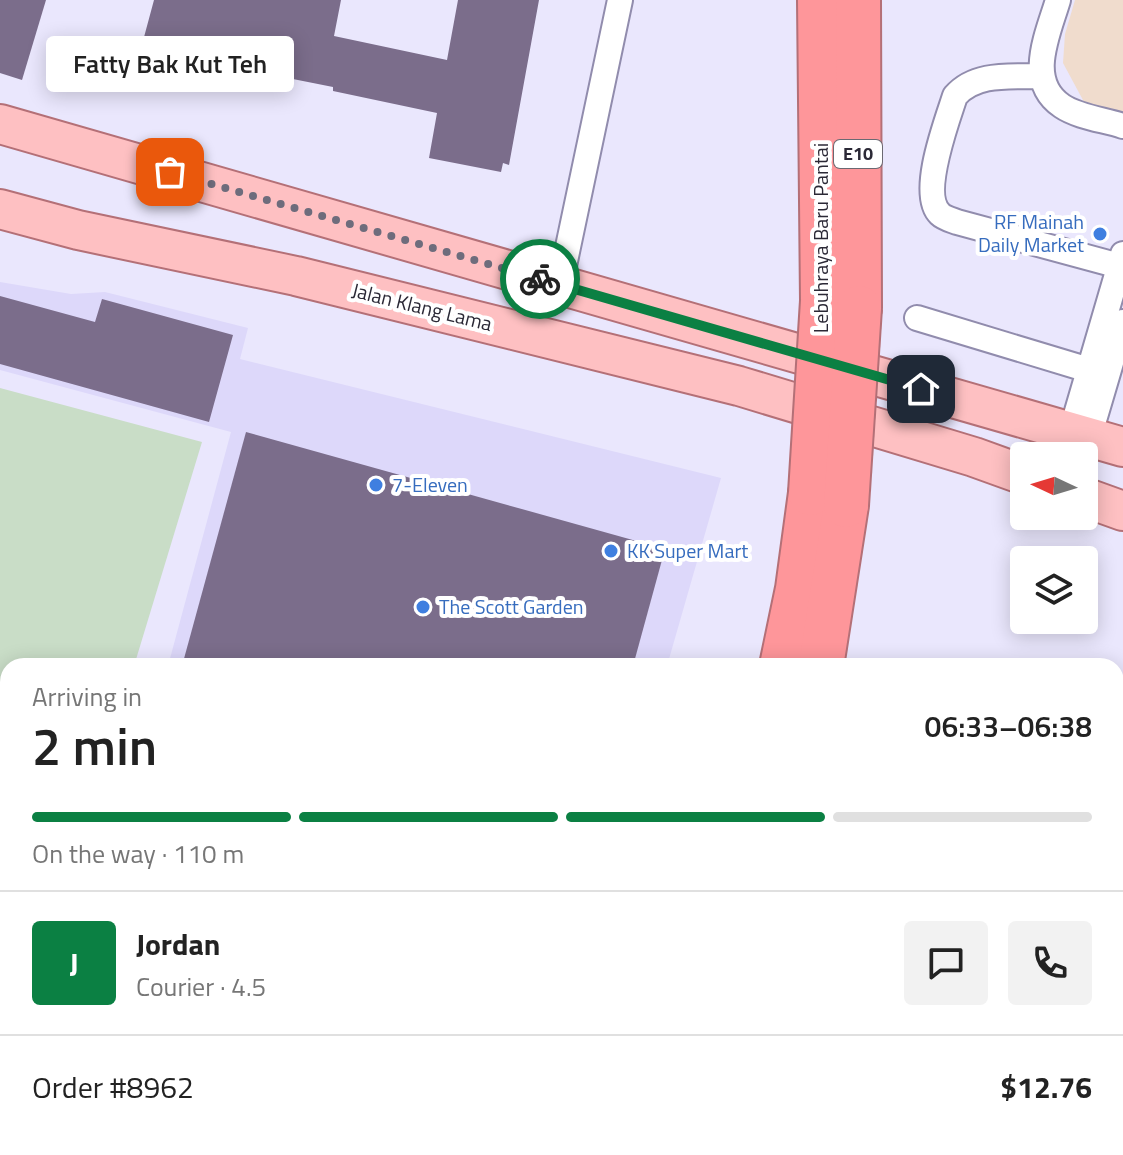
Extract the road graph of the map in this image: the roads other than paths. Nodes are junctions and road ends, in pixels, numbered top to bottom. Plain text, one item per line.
1 (620, 0) edge
2 (820, 0) edge
3 (858, 0) edge
4 (1058, 0) edge
5 (1041, 76) junction
6 (0, 124) edge
7 (1123, 126) edge
8 (0, 209) edge
9 (1122, 262) edge
10 (560, 285) junction
11 (841, 304) junction
12 (917, 318) dead end
13 (1123, 322) edge
14 (1089, 370) junction
15 (1094, 439) edge
16 (1010, 470) edge
17 (829, 499) junction
18 (1098, 502) edge
19 (1123, 511) edge
20 (784, 658) edge
21 (821, 658) edge

1 - 10 street
2 - 11 highway, Lebuhraya Baru Pantai / E10
3 - 11 highway, Lebuhraya Baru Pantai / E10
4 - 5 street
5 - 7 street
5 - 9 street
6 - 10 main road
8 - 16 main road, Jalan Klang Lama
9 - 14 street
10 - 15 main road
11 - 17 highway, Lebuhraya Baru Pantai / E10, bridge
12 - 14 street
13 - 15 street
14 - 15 street
17 - 20 highway, Lebuhraya Baru Pantai / E10
17 - 21 highway, Lebuhraya Baru Pantai / E10
18 - 19 main road

